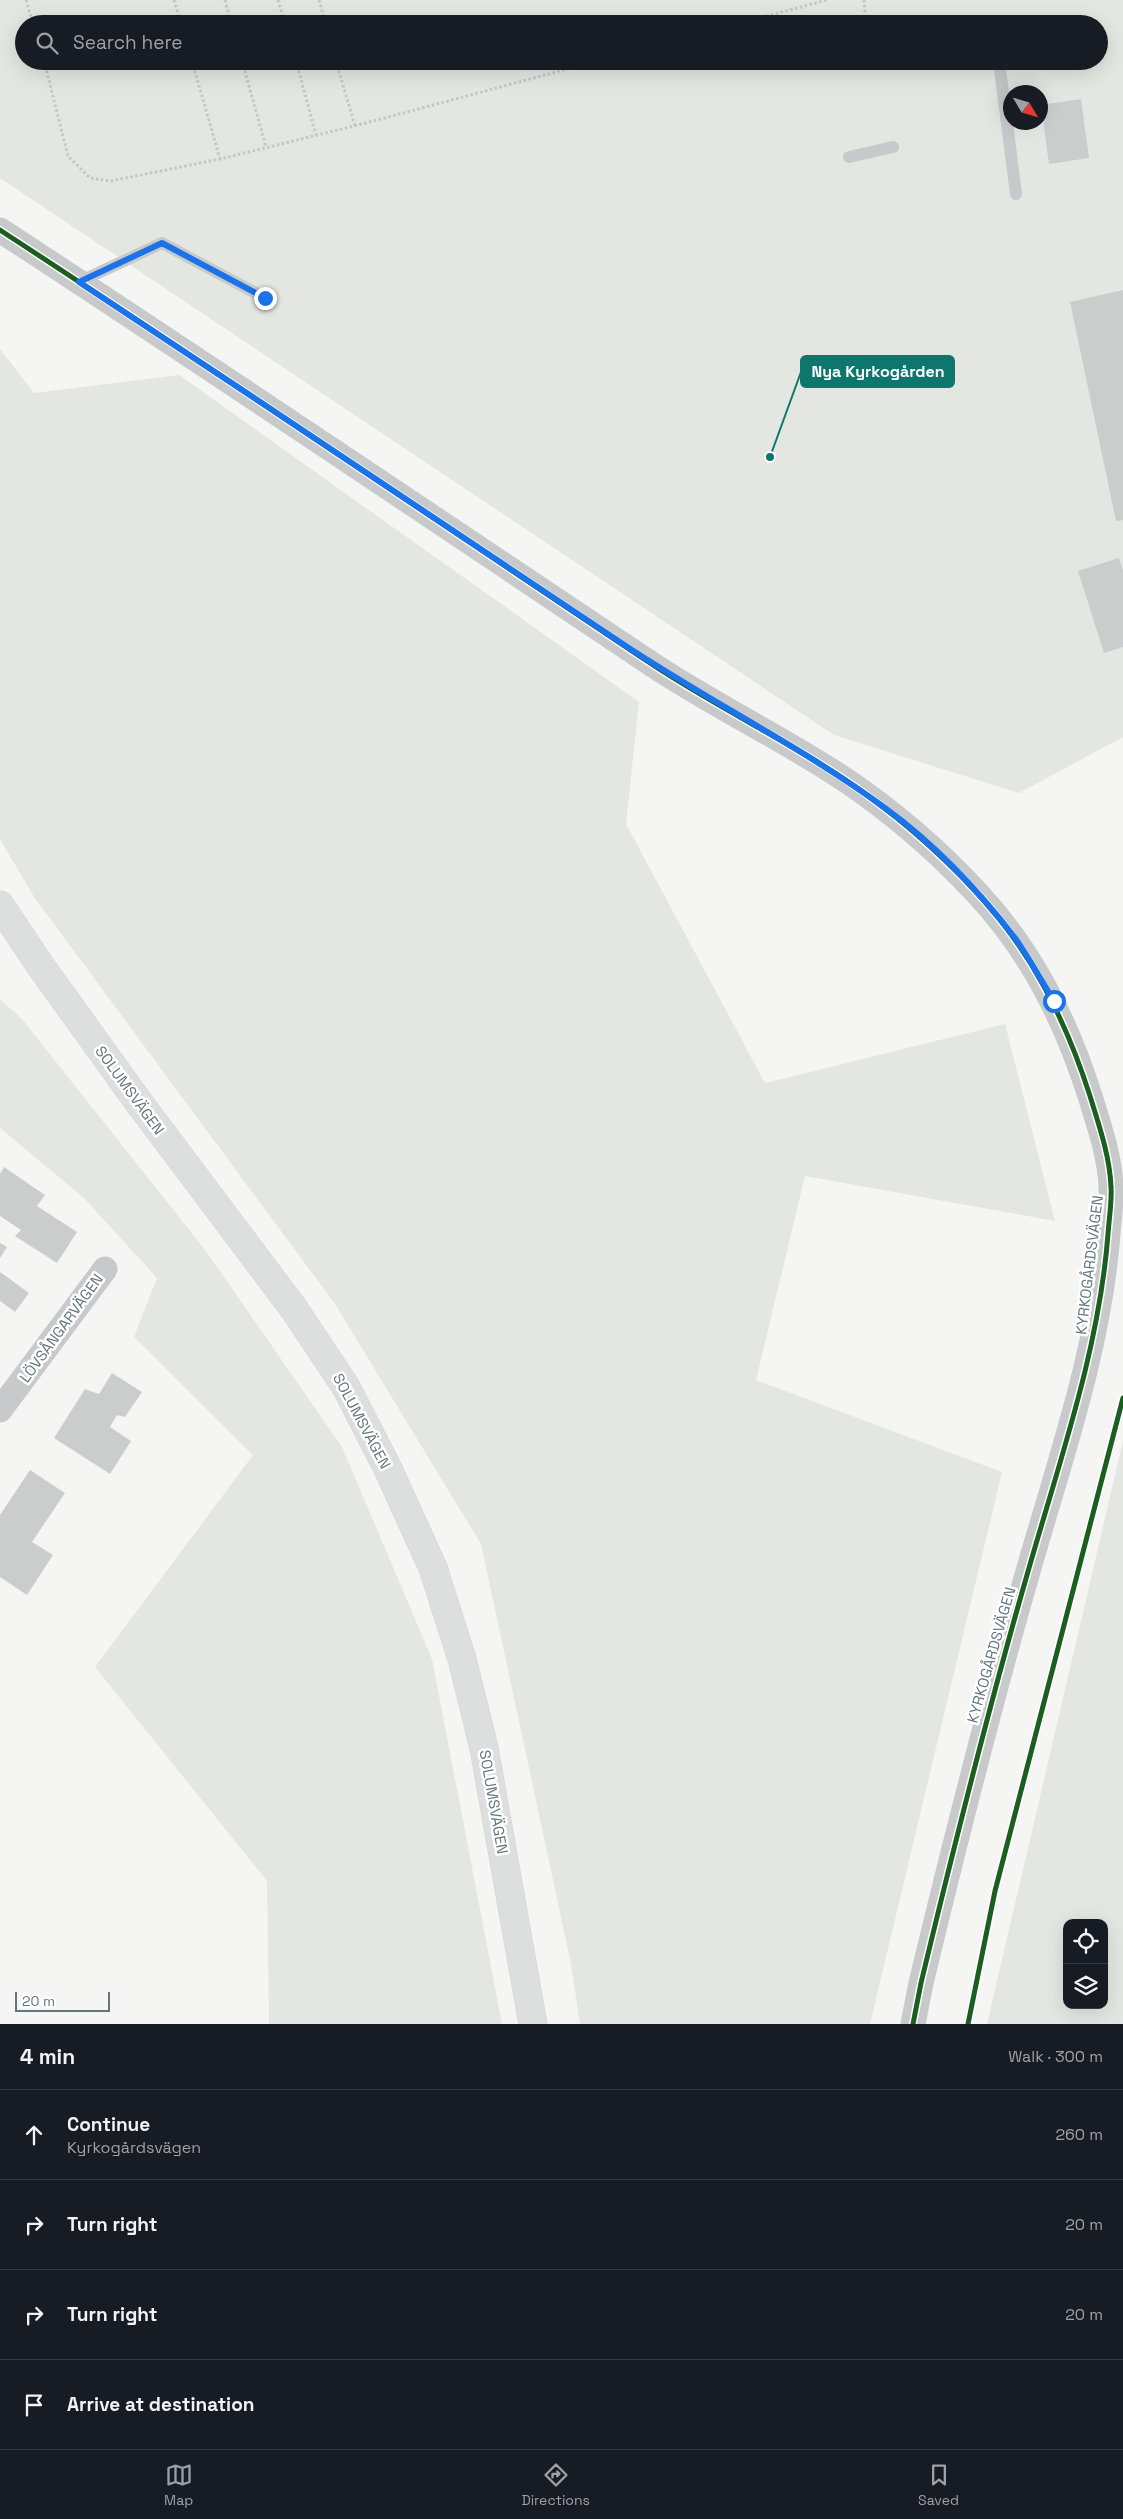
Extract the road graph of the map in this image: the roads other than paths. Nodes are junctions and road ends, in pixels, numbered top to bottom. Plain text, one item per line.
1 (1000, 70) edge
2 (893, 147) dead end
3 (849, 157) dead end
4 (1016, 194) dead end
5 (0, 230) edge
6 (79, 282) junction
7 (265, 298) dead end
8 (0, 905) edge
9 (1117, 1182) edge
10 (105, 1269) dead end
11 (0, 1410) edge
12 (533, 2024) edge
13 (913, 2024) edge

1 - 4 lane
2 - 3 lane
5 - 6 street, KYRKOGÅRDSVÄGEN
6 - 7 lane
6 - 9 street, KYRKOGÅRDSVÄGEN
8 - 12 main road, SOLUMSVÄGEN
9 - 13 street, KYRKOGÅRDSVÄGEN
10 - 11 street, LÖVSÅNGARVÄGEN

